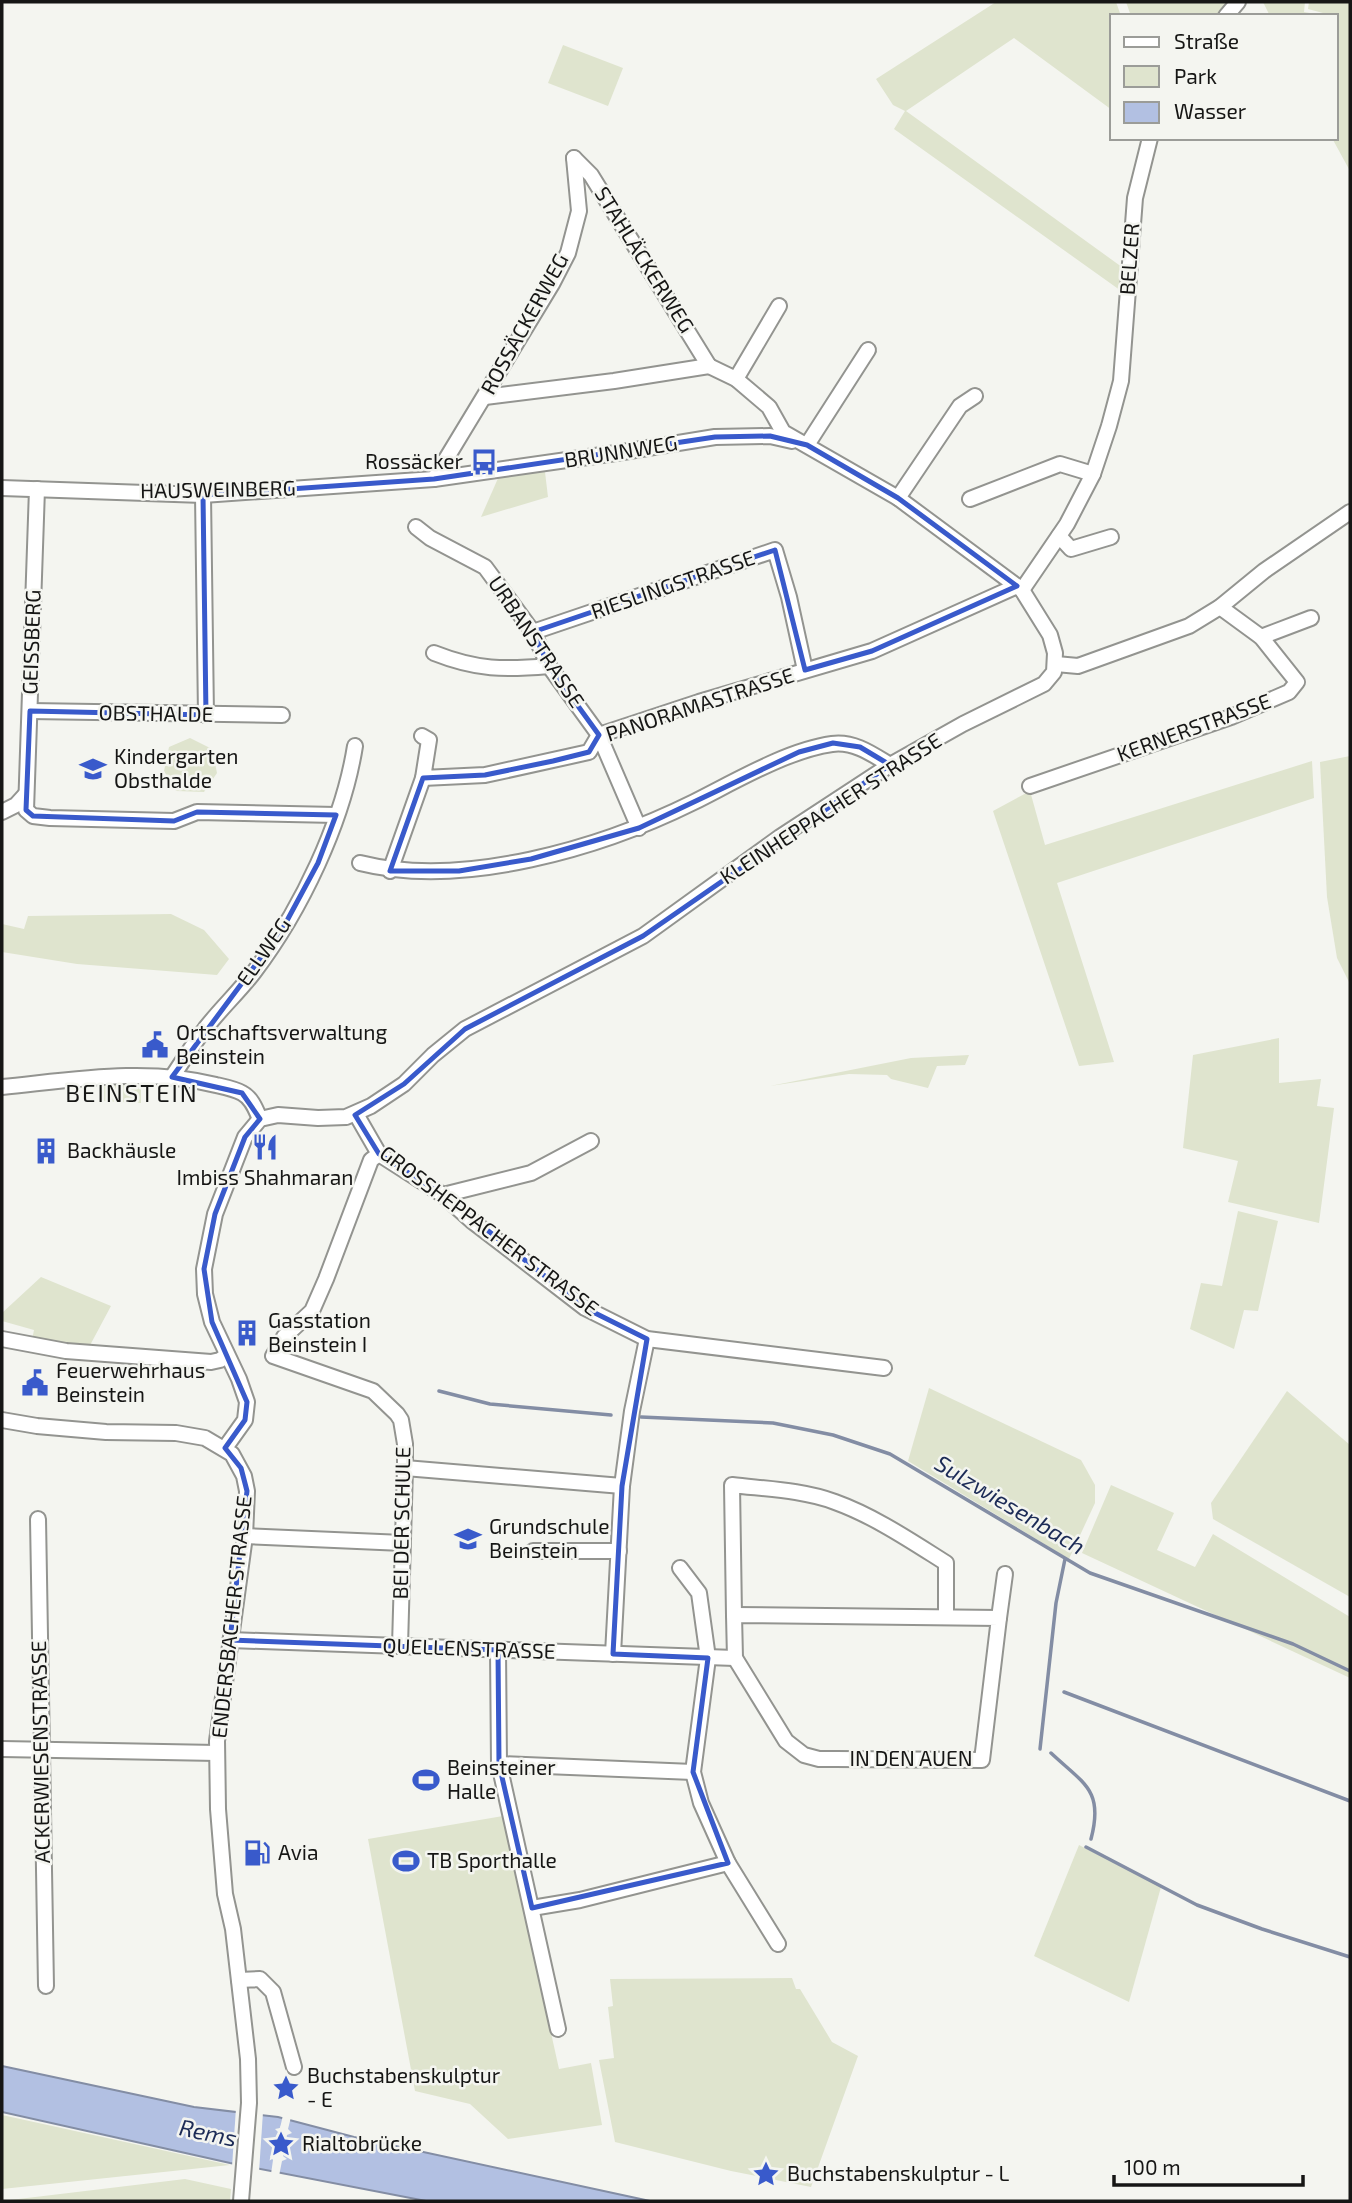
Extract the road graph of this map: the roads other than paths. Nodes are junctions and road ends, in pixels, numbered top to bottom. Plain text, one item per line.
1 (1150, 140) edge
2 (574, 158) joint
3 (598, 186) junction
4 (578, 204) junction
5 (779, 306) dead end
6 (868, 350) dead end
7 (709, 366) junction
8 (736, 379) junction
9 (975, 396) dead end
10 (485, 397) junction
11 (807, 444) junction
12 (1093, 474) junction
13 (434, 479) junction
14 (2, 488) edge
15 (37, 489) junction
16 (203, 495) junction
17 (898, 498) junction
18 (970, 499) dead end
19 (1350, 512) edge
20 (416, 527) dead end
21 (1059, 536) junction
22 (1111, 537) dead end
23 (1019, 588) junction
24 (1220, 607) junction
25 (1311, 618) dead end
26 (533, 632) junction
27 (1261, 637) junction
28 (434, 653) dead end
29 (1056, 664) junction
30 (549, 666) junction
31 (805, 670) junction
32 (30, 711) junction
33 (206, 715) junction
34 (282, 715) dead end
35 (599, 735) junction
36 (422, 736) dead end
37 (355, 746) dead end
38 (890, 765) junction
39 (423, 778) junction
40 (1030, 786) dead end
41 (26, 794) junction
42 (2, 812) edge
43 (336, 815) junction
44 (639, 828) junction
45 (360, 863) dead end
46 (390, 871) junction
47 (172, 1077) junction
48 (2, 1087) edge
49 (356, 1114) junction
50 (260, 1119) junction
51 (591, 1141) dead end
52 (379, 1154) junction
53 (443, 1195) junction
54 (2, 1339) edge
55 (647, 1339) junction
56 (227, 1355) junction
57 (884, 1368) dead end
58 (2, 1420) edge
59 (225, 1448) junction
60 (405, 1468) junction
61 (622, 1486) junction
62 (38, 1519) dead end
63 (244, 1536) junction
64 (403, 1543) junction
65 (533, 1551) dead end
66 (619, 1552) junction
67 (680, 1568) dead end
68 (1005, 1574) dead end
69 (734, 1615) junction
70 (946, 1617) junction
71 (999, 1618) junction
72 (230, 1640) junction
73 (400, 1646) junction
74 (498, 1650) junction
75 (612, 1654) junction
76 (708, 1658) junction
77 (735, 1658) junction
78 (2, 1749) edge
79 (41, 1749) junction
80 (217, 1753) junction
81 (499, 1764) junction
82 (693, 1772) junction
83 (728, 1863) junction
84 (532, 1908) junction
85 (778, 1944) dead end
86 (239, 1980) junction
87 (46, 1986) dead end
88 (558, 2029) dead end
89 (294, 2067) dead end
90 (242, 2201) edge

1 - 12 street, BELZER
2 - 3 street, STAHLÄCKERWEG
2 - 4 street, ROSSÄCKERWEG
3 - 4 street
3 - 7 street, STAHLÄCKERWEG
4 - 10 street, ROSSÄCKERWEG
5 - 8 street
6 - 11 street
7 - 8 street, BRUNNWEG
7 - 10 street
8 - 11 street, BRUNNWEG
9 - 17 street
10 - 13 street, ROSSÄCKERWEG
11 - 13 street, BRUNNWEG
11 - 17 street, BRUNNWEG
12 - 18 street
12 - 21 street, BELZER
13 - 16 street, HAUSWEINBERG
14 - 15 street, HAUSWEINBERG
15 - 16 street, HAUSWEINBERG
15 - 32 street, GEISSBERG
16 - 33 street
17 - 23 street, BRUNNWEG
19 - 24 street
20 - 26 street, URBANSTRASSE
21 - 22 street
21 - 23 street, BELZER
23 - 29 street, BRUNNWEG
23 - 31 street, PANORAMASTRASSE
24 - 27 street, KERNERSTRASSE
24 - 29 street
25 - 27 street
26 - 30 street, URBANSTRASSE
26 - 31 street, RIESLINGSTRASSE
27 - 40 street, KERNERSTRASSE
28 - 30 street
29 - 38 street, KLEINHEPPACHER STRASSE
30 - 35 street, URBANSTRASSE
31 - 35 street, PANORAMASTRASSE
32 - 33 street, OBSTHALDE
32 - 41 street, GEISSBERG
33 - 34 street, OBSTHALDE
35 - 39 street, PANORAMASTRASSE
35 - 44 street, URBANSTRASSE
36 - 39 street
37 - 43 street, ELLWEG
38 - 44 street
38 - 49 street, KLEINHEPPACHER STRASSE
39 - 46 street
41 - 42 street
41 - 43 street
43 - 47 street, ELLWEG
44 - 46 street
45 - 46 street
47 - 48 street
47 - 50 street
49 - 50 street
49 - 52 street, GROSSHEPPACHER STRASSE
50 - 56 street
51 - 53 street
52 - 53 street, GROSSHEPPACHER STRASSE
52 - 60 street, BEI DER SCHULE
53 - 55 street, GROSSHEPPACHER STRASSE
54 - 56 street
55 - 57 street, GROSSHEPPACHER STRASSE
55 - 61 street
56 - 59 street
58 - 59 street
59 - 63 street, ENDERSBACHER STRASSE
60 - 61 street
60 - 64 street, BEI DER SCHULE
61 - 66 street
62 - 79 street, ACKERWIESENSTRASSE
63 - 64 street
63 - 72 street, ENDERSBACHER STRASSE
64 - 73 street, BEI DER SCHULE
65 - 66 street
66 - 75 street
67 - 76 street
68 - 71 street
69 - 70 street
69 - 70 street
69 - 77 street
70 - 71 street
71 - 77 street, IN DEN AUEN
72 - 73 street, QUELLENSTRASSE
72 - 80 street, ENDERSBACHER STRASSE
73 - 74 street, QUELLENSTRASSE
74 - 75 street, QUELLENSTRASSE
74 - 81 street
75 - 76 street, QUELLENSTRASSE
76 - 77 street
76 - 82 street
78 - 79 street
79 - 80 street
79 - 87 street, ACKERWIESENSTRASSE
80 - 86 street, ENDERSBACHER STRASSE
81 - 82 street
81 - 84 street
82 - 83 street
83 - 84 street
83 - 85 street
84 - 88 street
86 - 89 street
86 - 90 street, ENDERSBACHER STRASSE

